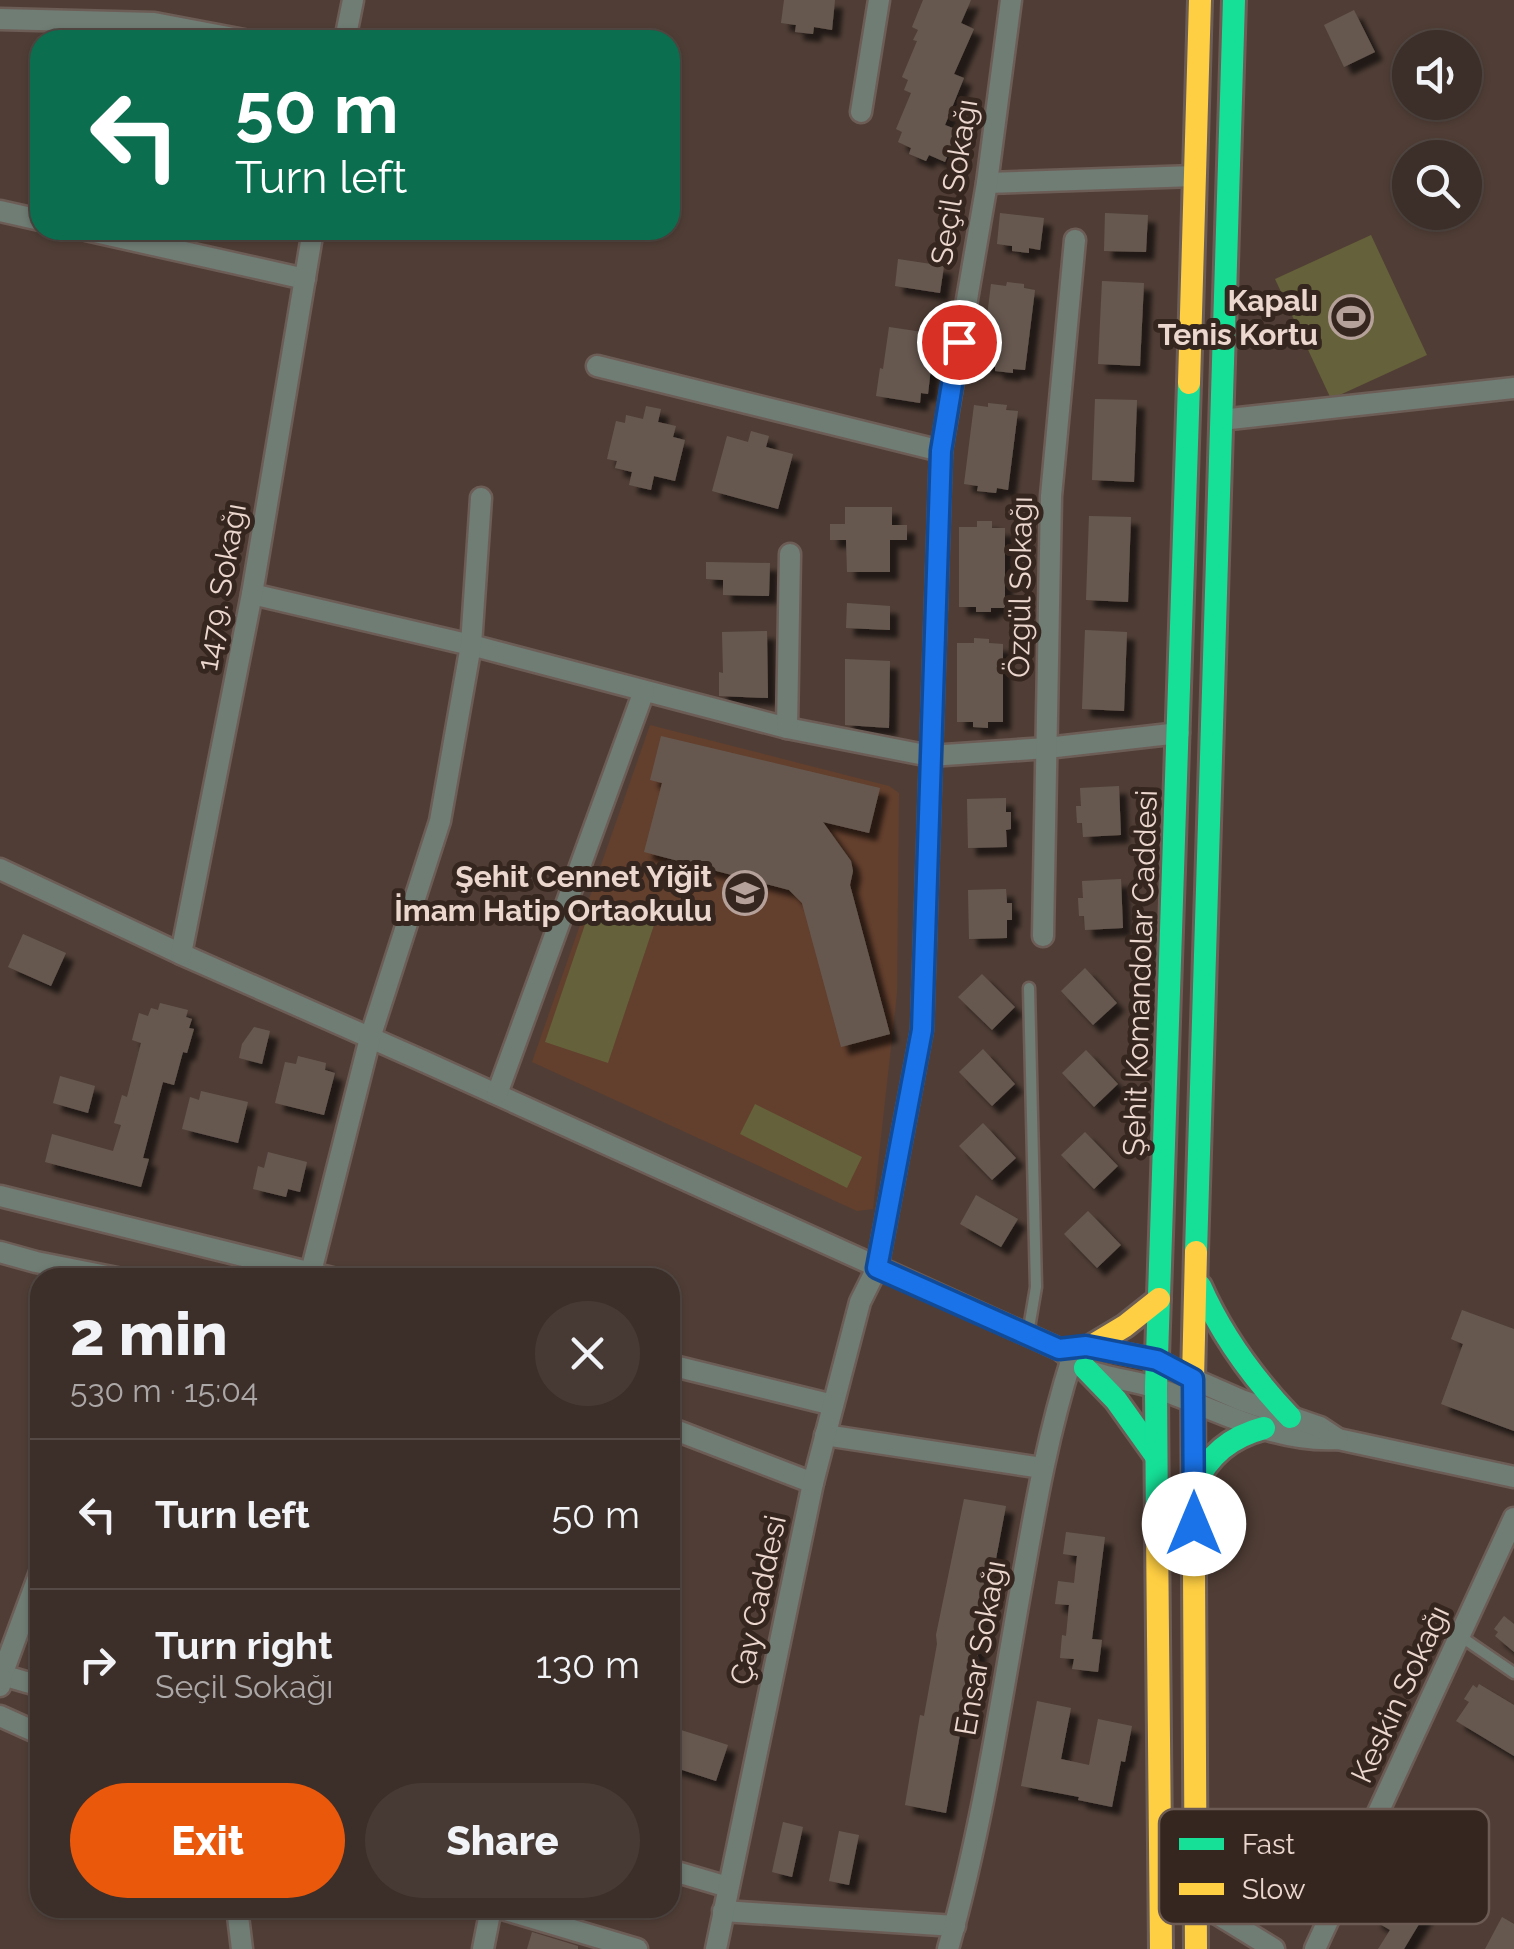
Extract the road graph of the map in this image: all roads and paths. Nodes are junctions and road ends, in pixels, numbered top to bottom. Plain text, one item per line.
1 (156, 0) edge
2 (353, 0) edge
3 (879, 0) edge
4 (1011, 0) edge
5 (1200, 0) edge
6 (1234, 0) edge
7 (0, 19) edge
8 (154, 23) junction
9 (191, 30) edge
10 (347, 30) edge
11 (861, 112) dead end
12 (1194, 176) junction
13 (986, 182) junction
14 (0, 211) edge
15 (30, 218) edge
16 (130, 240) edge
17 (311, 240) edge
18 (1075, 240) dead end
19 (304, 279) junction
20 (597, 366) dead end
21 (1514, 388) edge
22 (1221, 420) junction
23 (941, 451) junction
24 (481, 498) dead end
25 (790, 554) dead end
26 (252, 594) junction
27 (471, 646) junction
28 (644, 690) junction
29 (787, 728) junction
30 (1179, 733) junction
31 (1048, 748) junction
32 (930, 756) junction
33 (0, 869) edge
34 (1042, 936) dead end
35 (181, 954) junction
36 (1030, 988) dead end
37 (370, 1038) junction
38 (497, 1094) junction
39 (0, 1196) edge
40 (0, 1252) edge
41 (66, 1268) edge
42 (289, 1268) edge
43 (314, 1268) edge
44 (877, 1268) junction
45 (1195, 1274) junction
46 (1160, 1299) junction
47 (1028, 1335) junction
48 (1076, 1356) junction
49 (1157, 1360) junction
50 (680, 1367) edge
51 (1156, 1387) junction
52 (1193, 1391) junction
53 (834, 1404) junction
54 (1290, 1417) junction
55 (1264, 1428) junction
56 (680, 1432) edge
57 (826, 1436) junction
58 (1338, 1439) junction
59 (1156, 1456) junction
60 (1042, 1468) junction
61 (1514, 1477) edge
62 (813, 1483) junction
63 (1194, 1486) junction
64 (1514, 1518) edge
65 (30, 1600) edge
66 (1460, 1636) junction
67 (1514, 1673) edge
68 (1, 1680) edge
69 (30, 1684) edge
70 (0, 1716) edge
71 (30, 1730) edge
72 (1196, 1809) edge
73 (1379, 1809) edge
74 (1159, 1826) edge
75 (680, 1873) edge
76 (728, 1887) junction
77 (723, 1912) junction
78 (238, 1918) edge
79 (492, 1918) edge
80 (530, 1918) edge
81 (1160, 1924) edge
82 (1233, 1924) edge
83 (1326, 1924) edge
84 (955, 1926) junction
85 (242, 1949) edge
86 (483, 1949) edge
87 (637, 1949) edge
88 (716, 1949) edge
89 (948, 1949) edge
90 (1160, 1949) edge
91 (1274, 1949) edge
92 (1314, 1949) edge

1 - 8 street
2 - 10 street
3 - 11 street
4 - 13 street, Seçil Sokağı
5 - 12 main road, Şehit Komandolar Caddesi
6 - 22 main road
7 - 8 street
8 - 9 street
12 - 13 street
12 - 30 main road, Şehit Komandolar Caddesi
13 - 23 street, Seçil Sokağı
14 - 15 street
16 - 19 street
17 - 19 street, 1479. Sokağı
18 - 31 street, Özgül Sokağı
19 - 26 street, 1479. Sokağı
20 - 23 street
21 - 22 street
22 - 45 main road
23 - 32 street, Seçil Sokağı
24 - 27 street
25 - 29 street
26 - 27 street
26 - 35 street, 1479. Sokağı
27 - 28 street
27 - 37 street
28 - 29 street
28 - 38 street
29 - 32 street
30 - 31 street
30 - 46 main road, Şehit Komandolar Caddesi
31 - 32 street
31 - 34 street, Özgül Sokağı
32 - 44 street, Seçil Sokağı
33 - 35 street
35 - 37 street
36 - 47 lane
37 - 38 street
37 - 43 street
38 - 44 street
39 - 42 street
40 - 41 street
44 - 47 street
44 - 53 street, Çay Caddesi
45 - 52 main road
45 - 54 main road
46 - 48 main road
46 - 49 main road, Şehit Komandolar Caddesi
47 - 48 street
48 - 49 street
48 - 51 street
48 - 59 main road
48 - 60 street, Ensar Sokağı
49 - 51 main road, Şehit Komandolar Caddesi
49 - 52 street
50 - 53 street
51 - 52 street
51 - 59 main road, Şehit Komandolar Caddesi
52 - 54 street
52 - 55 street
52 - 63 main road
53 - 57 street, Çay Caddesi
54 - 58 street
55 - 58 street
55 - 63 main road
56 - 62 street
57 - 60 street
57 - 62 street, Çay Caddesi
58 - 61 street
59 - 74 main road, Şehit Komandolar Caddesi
60 - 84 street, Ensar Sokağı
62 - 76 street, Çay Caddesi
63 - 72 main road
64 - 66 street, Keskin Sokağı
65 - 68 street
66 - 67 lane
66 - 73 street, Keskin Sokağı
68 - 69 street
70 - 71 street
75 - 76 street
76 - 77 street, Çay Caddesi
77 - 84 street
77 - 88 street, Çay Caddesi
78 - 85 street
79 - 86 street
80 - 87 street
81 - 90 main road, Şehit Komandolar Caddesi
82 - 91 street
83 - 92 street, Keskin Sokağı
84 - 89 street, Ensar Sokağı

